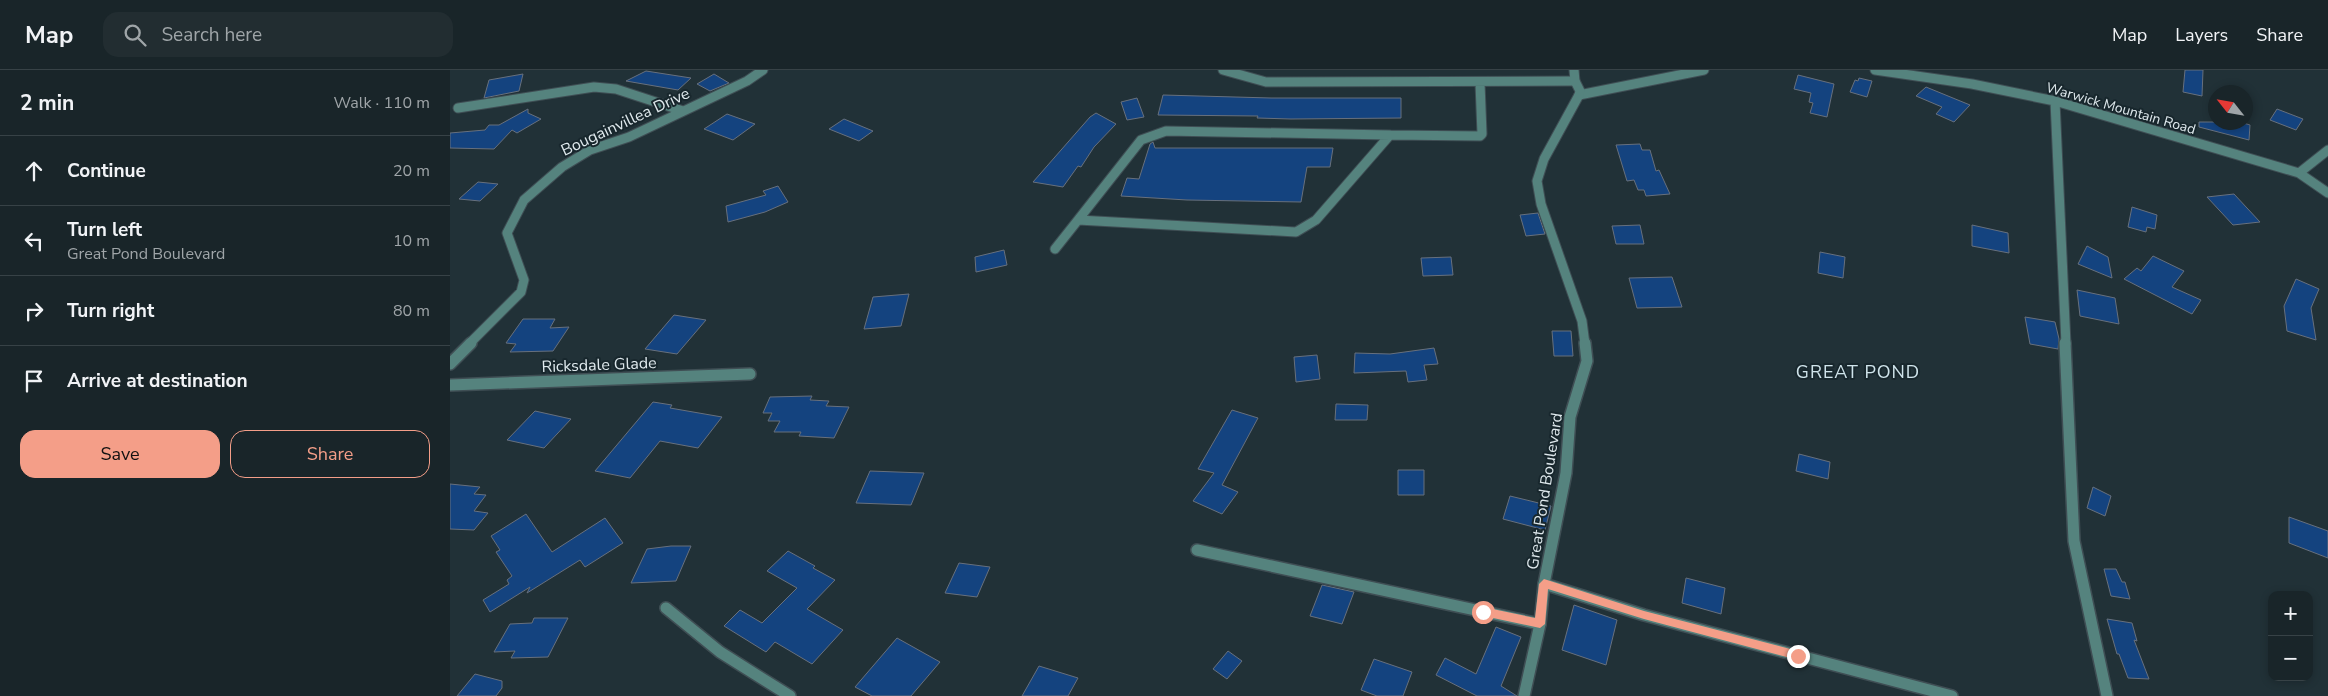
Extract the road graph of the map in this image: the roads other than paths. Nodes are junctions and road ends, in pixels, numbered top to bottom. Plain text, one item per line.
1 (764, 70) edge
2 (1223, 70) edge
3 (1574, 70) edge
4 (1704, 70) edge
5 (1875, 70) edge
6 (1575, 81) junction
7 (1480, 83) junction
8 (1579, 95) junction
9 (2055, 101) junction
10 (458, 108) dead end
11 (683, 111) junction
12 (1391, 134) junction
13 (2328, 150) edge
14 (2299, 173) junction
15 (2328, 192) edge
16 (1078, 220) junction
17 (1055, 249) dead end
18 (450, 364) edge
19 (750, 374) dead end
20 (450, 385) edge
21 (1197, 550) dead end
22 (1544, 584) junction
23 (666, 608) dead end
24 (1540, 624) junction
25 (790, 696) edge
26 (1524, 696) edge
27 (1952, 696) edge
28 (2107, 696) edge

1 - 11 street, Bougainvillea Drive
2 - 7 street
3 - 6 street
4 - 8 street
5 - 9 street, Warwick Mountain Road
6 - 7 street
6 - 8 street
7 - 12 street
8 - 22 street, Great Pond Boulevard
9 - 14 street, Warwick Mountain Road
9 - 28 street
10 - 11 street
11 - 18 street, Bougainvillea Drive
12 - 16 street
12 - 16 street
13 - 14 street
14 - 15 street, Warwick Mountain Road
16 - 17 street
19 - 20 street, Ricksdale Glade
21 - 24 street
22 - 24 street, Great Pond Boulevard
22 - 27 street
23 - 25 street
24 - 26 street, Great Pond Boulevard

